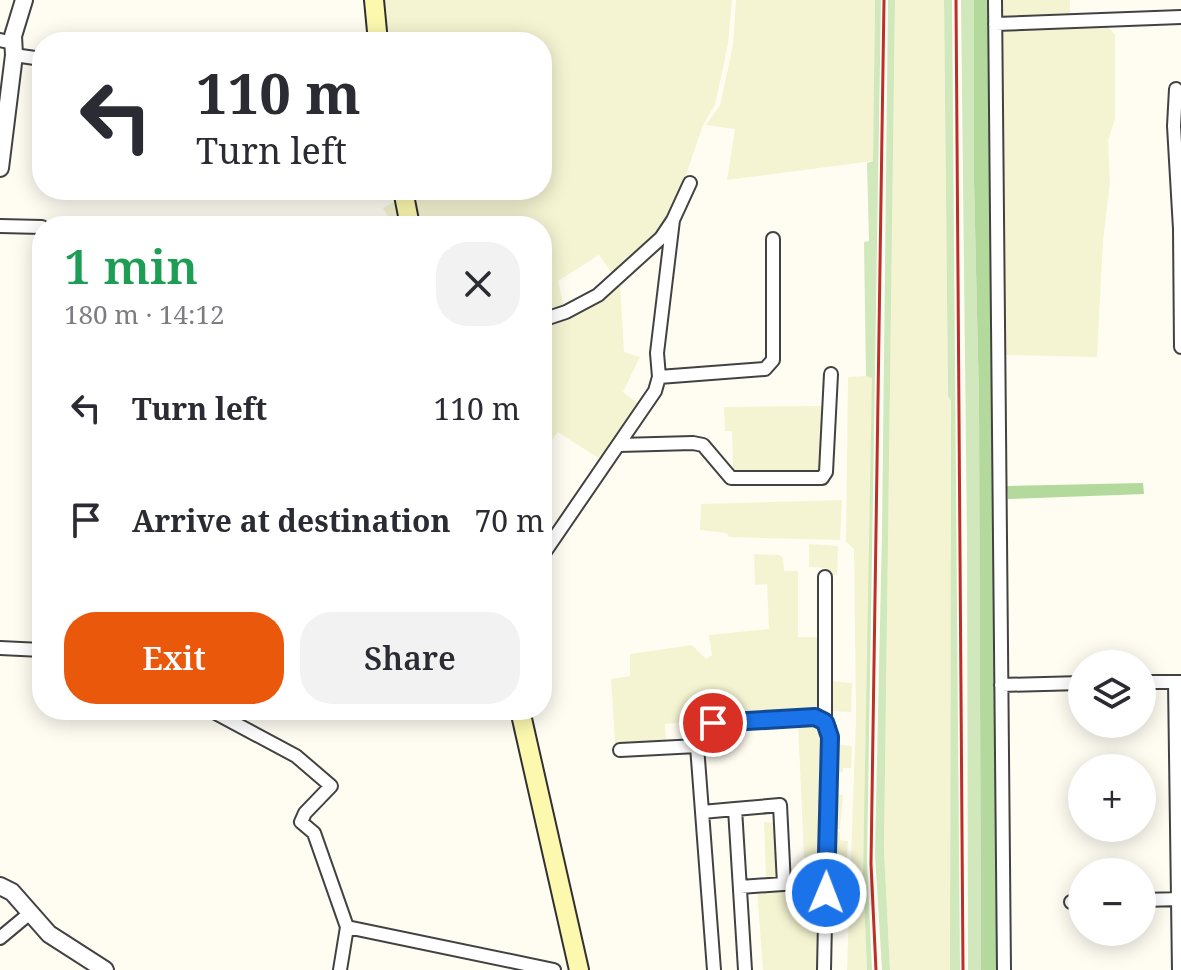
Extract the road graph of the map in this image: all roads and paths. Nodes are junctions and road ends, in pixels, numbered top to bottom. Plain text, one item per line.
1 (24, 0) edge
2 (374, 0) edge
3 (995, 0) edge
4 (1181, 17) edge
5 (995, 24) junction
6 (377, 32) edge
7 (9, 46) edge
8 (32, 55) edge
9 (1176, 89) dead end
10 (0, 168) edge
11 (1179, 168) edge
12 (690, 183) dead end
13 (673, 220) junction
14 (0, 226) edge
15 (32, 227) edge
16 (1180, 229) edge
17 (773, 239) dead end
18 (552, 317) edge
19 (1181, 347) edge
20 (831, 374) dead end
21 (659, 377) junction
22 (619, 445) junction
23 (552, 542) edge
24 (825, 577) dead end
25 (0, 648) edge
26 (32, 650) edge
27 (1156, 682) edge
28 (1178, 682) edge
29 (1068, 683) edge
30 (1001, 685) junction
31 (229, 720) edge
32 (522, 720) edge
33 (825, 722) junction
34 (713, 723) dead end
35 (620, 750) dead end
36 (1178, 777) edge
37 (735, 809) junction
38 (702, 812) junction
39 (826, 881) junction
40 (784, 884) junction
41 (0, 886) edge
42 (740, 887) junction
43 (1180, 899) edge
44 (1156, 900) edge
45 (30, 913) junction
46 (347, 927) junction
47 (0, 938) edge
48 (105, 970) edge
49 (340, 970) edge
50 (554, 970) edge
51 (579, 970) edge
52 (714, 970) edge
53 (745, 970) edge
54 (824, 970) edge
55 (1004, 970) edge
56 (1179, 970) edge

1 - 7 street
2 - 6 main road
3 - 5 street
4 - 5 street
5 - 30 street
7 - 8 street
7 - 10 street
9 - 11 street
11 - 16 street
12 - 13 street
13 - 18 street
13 - 21 street
14 - 15 street
16 - 19 street
17 - 21 street
20 - 22 street
21 - 22 street
22 - 23 street
24 - 33 street
25 - 26 street
27 - 28 street
28 - 36 street
29 - 30 street
30 - 55 street
31 - 46 street
32 - 51 main road
33 - 34 street
33 - 39 street
35 - 38 street
36 - 43 street
37 - 38 street
37 - 40 street
37 - 42 street
38 - 52 street
39 - 40 street
39 - 54 street
40 - 42 street
41 - 45 street
42 - 53 street
43 - 44 street
43 - 56 street
45 - 47 street
45 - 48 street
46 - 49 street
46 - 50 street

